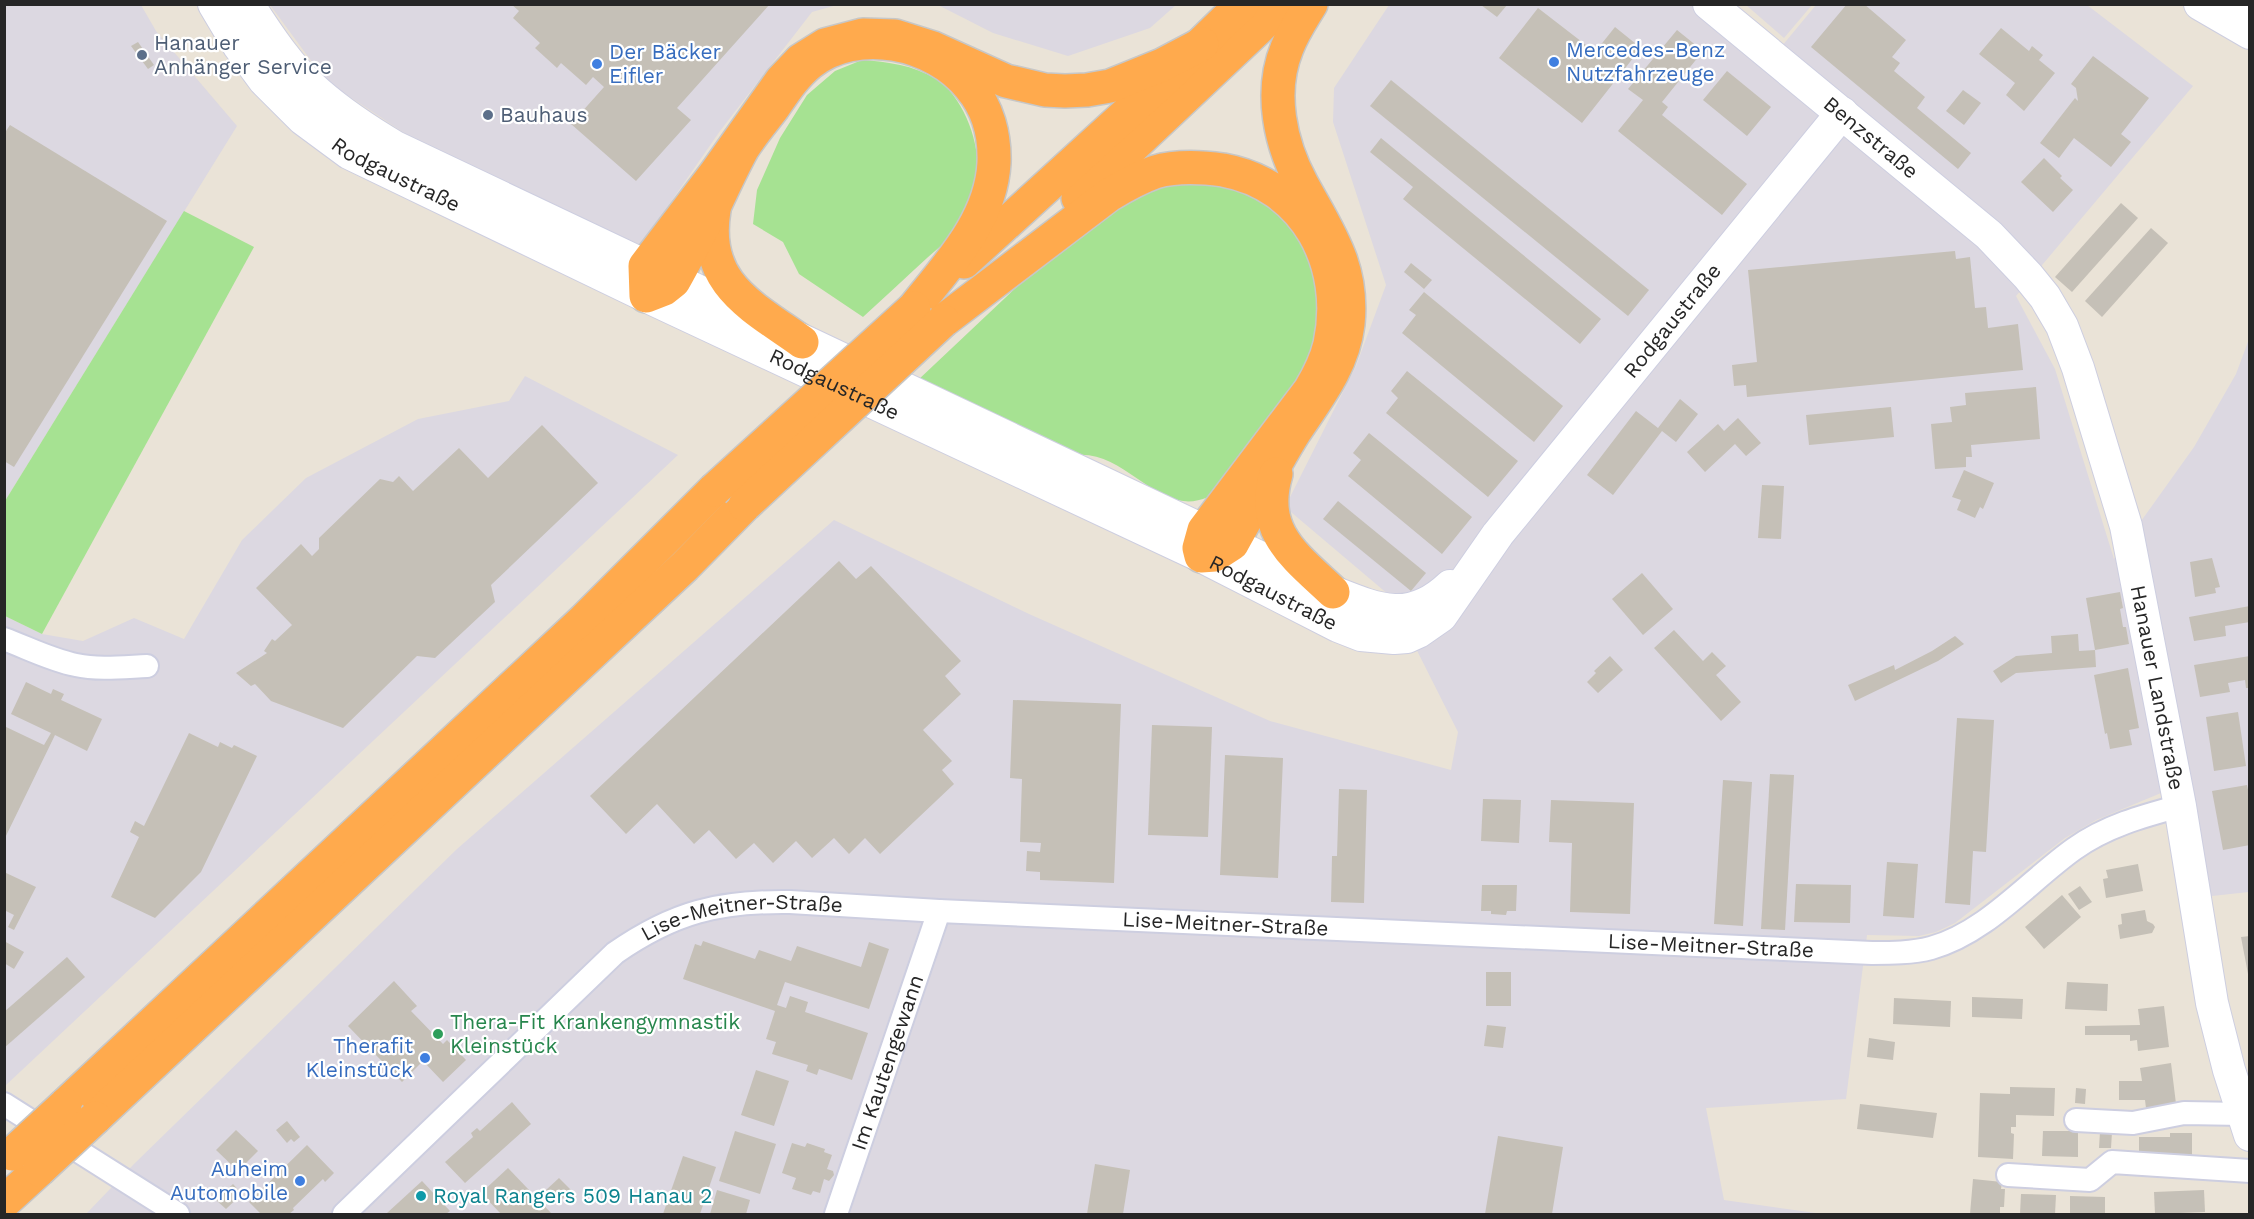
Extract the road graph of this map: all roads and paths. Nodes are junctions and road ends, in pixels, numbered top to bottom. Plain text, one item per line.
1 (214, 4) edge
2 (248, 4) edge
3 (1242, 4) edge
4 (1284, 4) edge
5 (1311, 4) edge
6 (1709, 4) edge
7 (2200, 4) edge
8 (2250, 33) edge
9 (1202, 44) junction
10 (1842, 113) junction
11 (715, 205) junction
12 (2028, 276) joint
13 (655, 281) junction
14 (929, 314) junction
15 (802, 342) junction
16 (1281, 456) junction
17 (1212, 543) junction
18 (1480, 556) junction
19 (1333, 592) junction
20 (4, 639) edge
21 (147, 666) dead end
22 (2180, 806) junction
23 (939, 911) junction
24 (4, 1104) edge
25 (2076, 1119) dead end
26 (2246, 1124) edge
27 (18, 1162) edge
28 (2250, 1170) edge
29 (2008, 1175) dead end
30 (4, 1202) edge
31 (178, 1215) edge
32 (344, 1215) edge
33 (836, 1215) edge

1 - 13 street, Rodgaustraße
2 - 13 street, Rodgaustraße
3 - 9 highway
4 - 14 highway
5 - 16 highway
6 - 10 street, Benzstraße
7 - 8 street
9 - 13 highway
9 - 14 highway
10 - 12 street, Benzstraße
10 - 18 street, Rodgaustraße
11 - 13 highway
11 - 14 highway
11 - 15 highway
12 - 22 street, Hanauer Landstraße
13 - 15 street, Rodgaustraße
13 - 17 street, Rodgaustraße
14 - 17 highway
14 - 27 highway, bridge
14 - 27 highway, bridge
15 - 17 street, Rodgaustraße
16 - 17 highway
16 - 19 highway
17 - 18 street, Rodgaustraße
17 - 19 street, Rodgaustraße
18 - 19 street, Rodgaustraße
20 - 21 street
22 - 23 street, Lise-Meitner-Straße
22 - 26 street, Hanauer Landstraße
23 - 32 street, Lise-Meitner-Straße
23 - 33 street, Im Kautengewann
24 - 31 street
25 - 26 street, Hanauer Landstraße
27 - 30 highway
28 - 29 street

